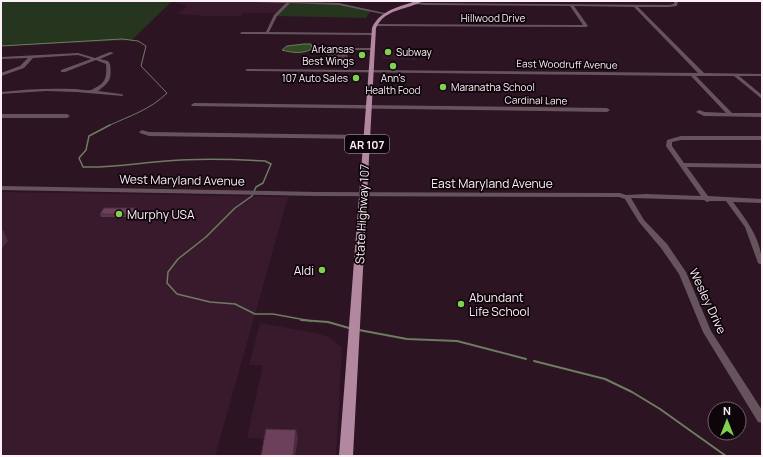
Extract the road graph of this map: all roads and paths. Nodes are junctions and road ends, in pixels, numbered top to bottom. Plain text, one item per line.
1 (256, 1) edge
2 (588, 1) edge
3 (676, 1) edge
4 (324, 2) edge
5 (418, 2) edge
6 (288, 3) junction
7 (572, 6) junction
8 (584, 6) junction
9 (635, 6) junction
10 (388, 14) junction
11 (375, 25) junction
12 (242, 33) dead end
13 (266, 33) junction
14 (374, 34) junction
15 (324, 49) dead end
16 (373, 50) junction
17 (112, 53) dead end
18 (32, 56) junction
19 (1, 58) edge
20 (96, 59) junction
21 (247, 70) dead end
22 (64, 71) dead end
23 (372, 71) junction
24 (692, 74) junction
25 (702, 74) junction
26 (1, 75) edge
27 (735, 75) junction
28 (762, 75) edge
29 (93, 92) junction
30 (1, 93) edge
31 (121, 95) dead end
32 (762, 98) edge
33 (194, 105) dead end
34 (370, 107) junction
35 (607, 110) dead end
36 (698, 112) dead end
37 (731, 115) junction
38 (762, 115) edge
39 (1, 116) edge
40 (67, 116) dead end
41 (142, 132) dead end
42 (367, 137) junction
43 (762, 138) edge
44 (683, 165) junction
45 (762, 166) edge
46 (1, 188) edge
47 (364, 194) junction
48 (627, 195) junction
49 (707, 200) junction
50 (728, 200) junction
51 (762, 201) edge
52 (762, 263) edge
53 (762, 420) edge
54 (346, 456) edge

1 - 6 street
2 - 8 street
3 - 9 street
4 - 6 street
4 - 10 street
5 - 7 street
5 - 10 main road
6 - 13 street
7 - 8 street
7 - 11 street, Hillwood Drive
8 - 9 street
9 - 25 street
10 - 11 main road
11 - 14 main road, State Highway 107 / AR 107
12 - 13 street
13 - 14 street
14 - 16 main road, State Highway 107 / AR 107
15 - 16 street
16 - 23 main road, State Highway 107 / AR 107
17 - 20 street
18 - 19 street
18 - 20 street
18 - 26 street
20 - 22 street
20 - 29 street
21 - 23 street, East Woodruff Avenue
23 - 24 street, East Woodruff Avenue
23 - 34 main road, State Highway 107 / AR 107
24 - 25 street, East Woodruff Avenue
24 - 37 street
25 - 27 street, East Woodruff Avenue
27 - 28 street, East Woodruff Avenue
27 - 32 street
29 - 30 street
29 - 31 street
33 - 34 street, Cardinal Lane
34 - 35 street, Cardinal Lane
34 - 42 main road, State Highway 107 / AR 107
36 - 37 street
37 - 38 street
39 - 40 street
41 - 42 street
42 - 47 main road, State Highway 107 / AR 107
43 - 44 street
44 - 45 street
44 - 49 street
46 - 47 street, West Maryland Avenue
47 - 48 street, East Maryland Avenue
47 - 54 main road, State Highway 107 / AR 107
48 - 49 street, East Maryland Avenue
48 - 53 street, Wesley Drive
49 - 50 street, East Maryland Avenue
50 - 51 street, East Maryland Avenue
50 - 52 street

